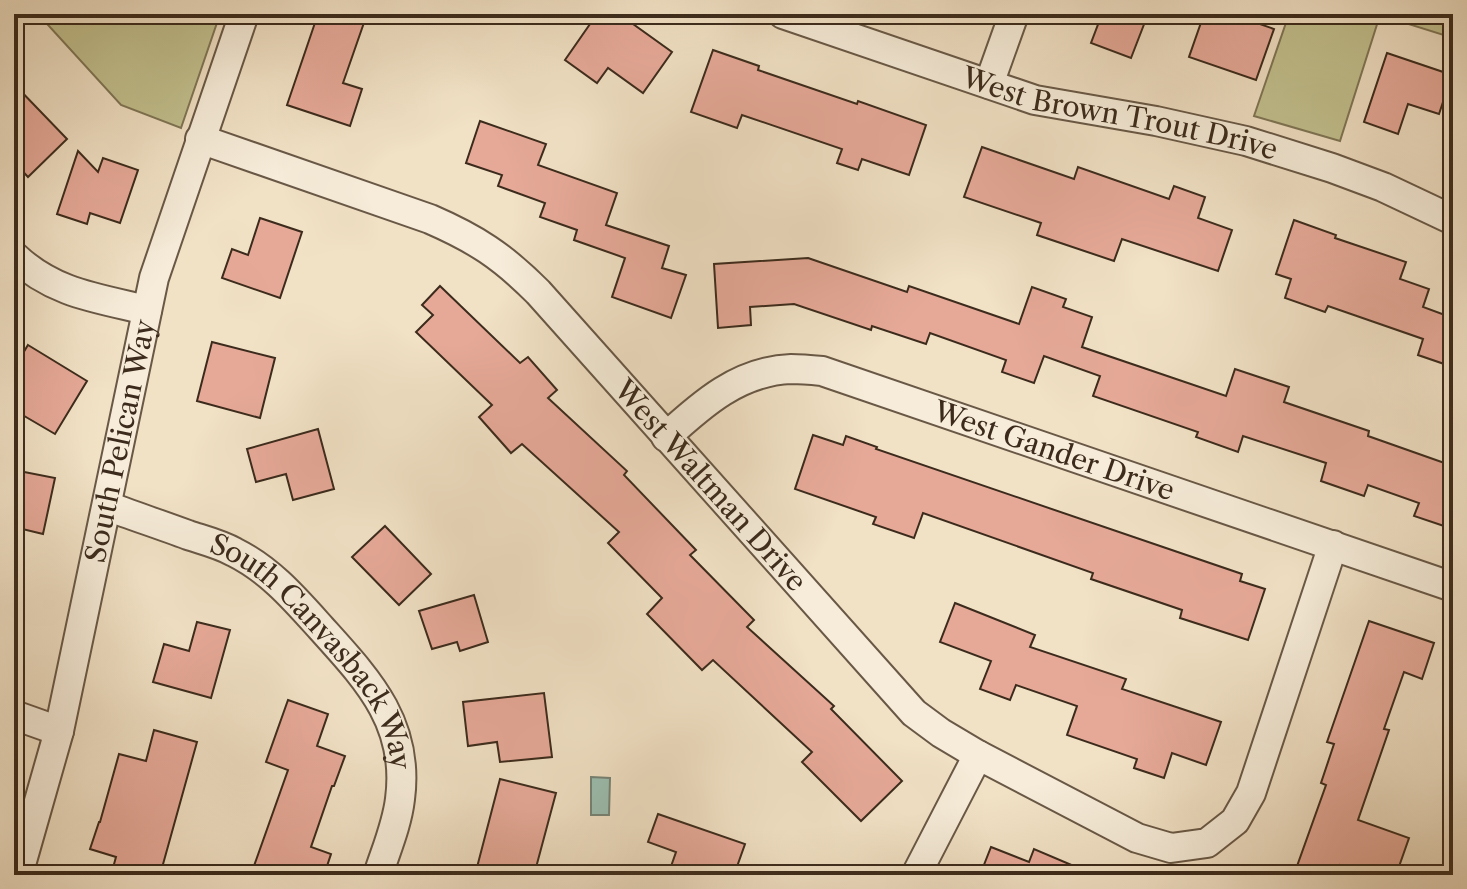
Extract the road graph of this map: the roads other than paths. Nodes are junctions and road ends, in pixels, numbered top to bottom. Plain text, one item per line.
1 (244, 14) edge
2 (783, 14) edge
3 (1014, 14) edge
4 (989, 84) junction
5 (200, 139) junction
6 (1453, 220) edge
7 (14, 256) edge
8 (147, 310) junction
9 (666, 437) junction
10 (107, 506) junction
11 (1333, 545) junction
12 (1453, 587) edge
13 (14, 715) edge
14 (59, 731) junction
15 (978, 755) junction
16 (18, 875) edge
17 (378, 875) edge
18 (916, 875) edge

1 - 5 street, South Pelican Way
2 - 4 street, West Brown Trout Drive
3 - 4 street
4 - 6 street, West Brown Trout Drive
5 - 8 street, South Pelican Way
5 - 9 street, West Waltman Drive
7 - 8 street
8 - 10 street, South Pelican Way
9 - 11 street, West Gander Drive
9 - 15 street, West Waltman Drive
10 - 14 street, South Pelican Way
10 - 17 street, South Canvasback Way
11 - 12 street, West Gander Drive
11 - 15 street, West Waltman Drive
13 - 14 street
14 - 16 street, South Pelican Way
15 - 18 street

